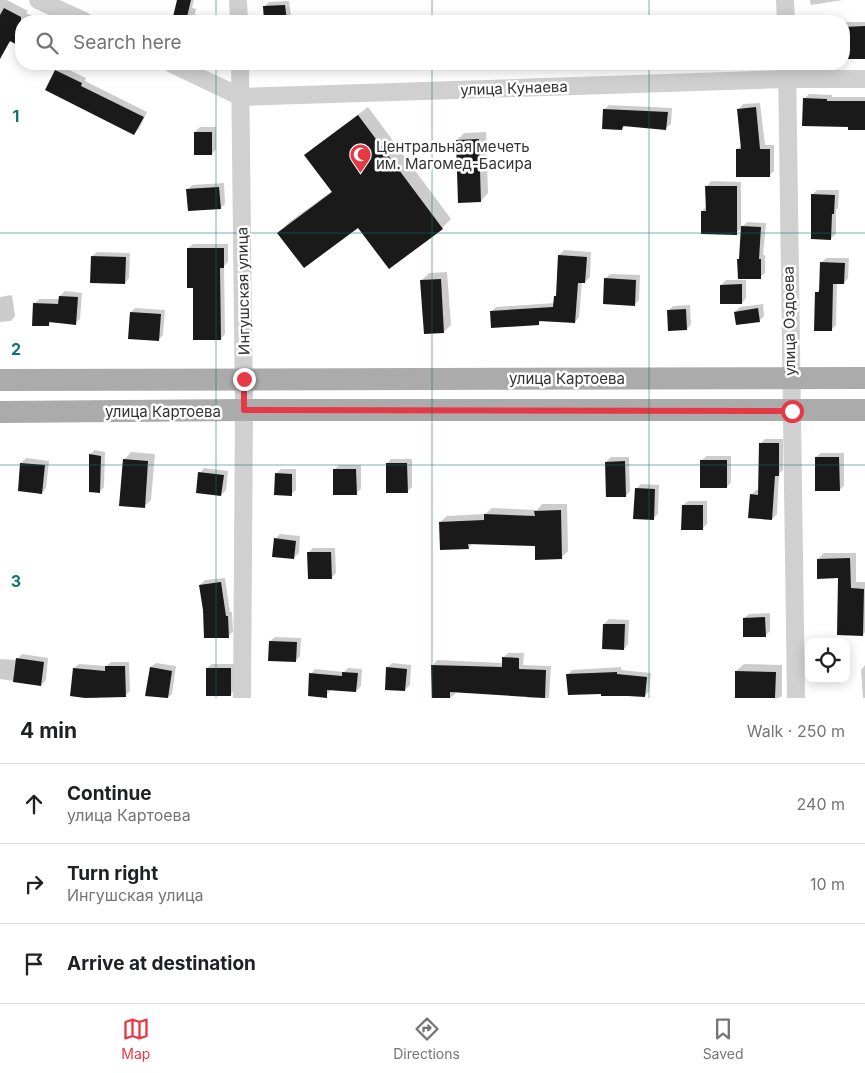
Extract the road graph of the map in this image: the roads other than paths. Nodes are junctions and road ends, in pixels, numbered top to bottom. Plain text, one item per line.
1 (38, 0) edge
2 (238, 0) edge
3 (785, 0) edge
4 (71, 15) edge
5 (239, 15) edge
6 (786, 15) edge
7 (185, 70) edge
8 (240, 70) edge
9 (787, 71) edge
10 (865, 79) edge
11 (241, 97) junction
12 (790, 378) junction
13 (865, 378) edge
14 (244, 379) junction
15 (0, 380) edge
16 (244, 410) junction
17 (865, 410) edge
18 (792, 411) junction
19 (0, 412) edge
20 (242, 698) edge
21 (796, 698) edge

1 - 4 street
2 - 5 street
3 - 6 street
7 - 11 street, улица Кунаева
8 - 11 street, Ингушская улица
9 - 10 street, улица Кунаева
9 - 11 street, улица Кунаева
9 - 12 street, улица Оздоева
11 - 14 street, Ингушская улица
12 - 13 main road, улица Картоева
12 - 14 main road, улица Картоева
12 - 18 street, улица Оздоева
14 - 15 main road, улица Картоева
14 - 16 street, Ингушская улица
16 - 18 main road, улица Картоева
16 - 19 main road, улица Картоева
16 - 20 street, Ингушская улица
17 - 18 main road, улица Картоева
18 - 21 street, улица Оздоева

